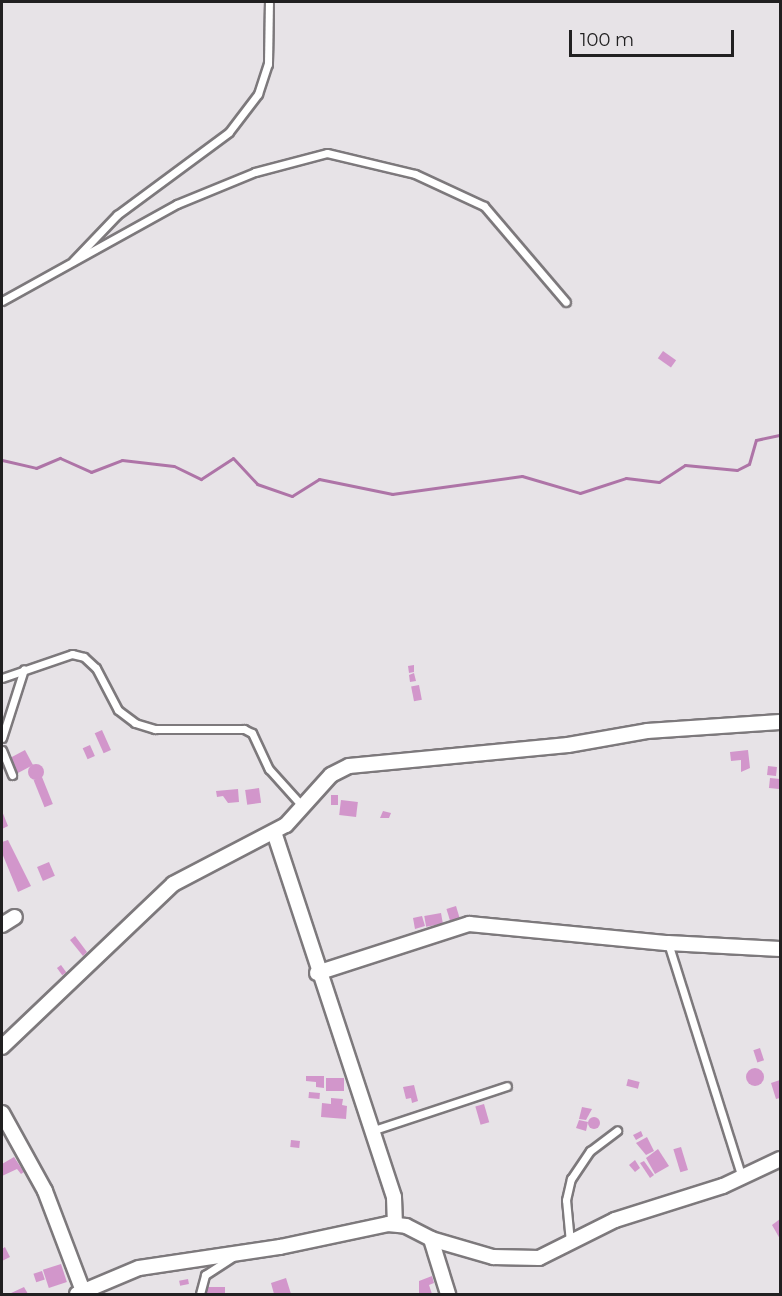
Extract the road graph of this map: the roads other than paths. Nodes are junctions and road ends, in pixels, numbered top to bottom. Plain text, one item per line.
1 (269, 2) edge
2 (72, 263) junction
3 (2, 302) edge
4 (566, 302) dead end
5 (24, 669) junction
6 (2, 678) edge
7 (780, 722) edge
8 (2, 738) edge
9 (2, 750) edge
10 (12, 775) dead end
11 (304, 808) junction
12 (274, 832) junction
13 (15, 917) dead end
14 (2, 925) edge
15 (669, 943) junction
16 (780, 949) edge
17 (318, 973) junction
18 (2, 1047) edge
19 (507, 1086) dead end
20 (2, 1113) edge
21 (371, 1131) junction
22 (617, 1131) dead end
23 (780, 1159) edge
24 (742, 1178) junction
25 (395, 1224) junction
26 (432, 1239) junction
27 (570, 1245) junction
28 (237, 1254) junction
29 (80, 1293) edge
30 (200, 1294) edge
31 (448, 1294) edge

1 - 2 lane
2 - 3 lane
2 - 4 lane
5 - 6 lane
5 - 8 lane
5 - 11 lane
7 - 11 street
9 - 10 lane
11 - 12 street
12 - 17 street
12 - 18 street
13 - 14 street
15 - 16 street
15 - 17 street
15 - 24 lane
17 - 21 street
19 - 21 lane
20 - 29 street
21 - 25 street
22 - 27 lane
23 - 24 street
24 - 27 street
25 - 26 street
25 - 28 street
26 - 27 street
26 - 31 street
28 - 29 street
28 - 30 lane

